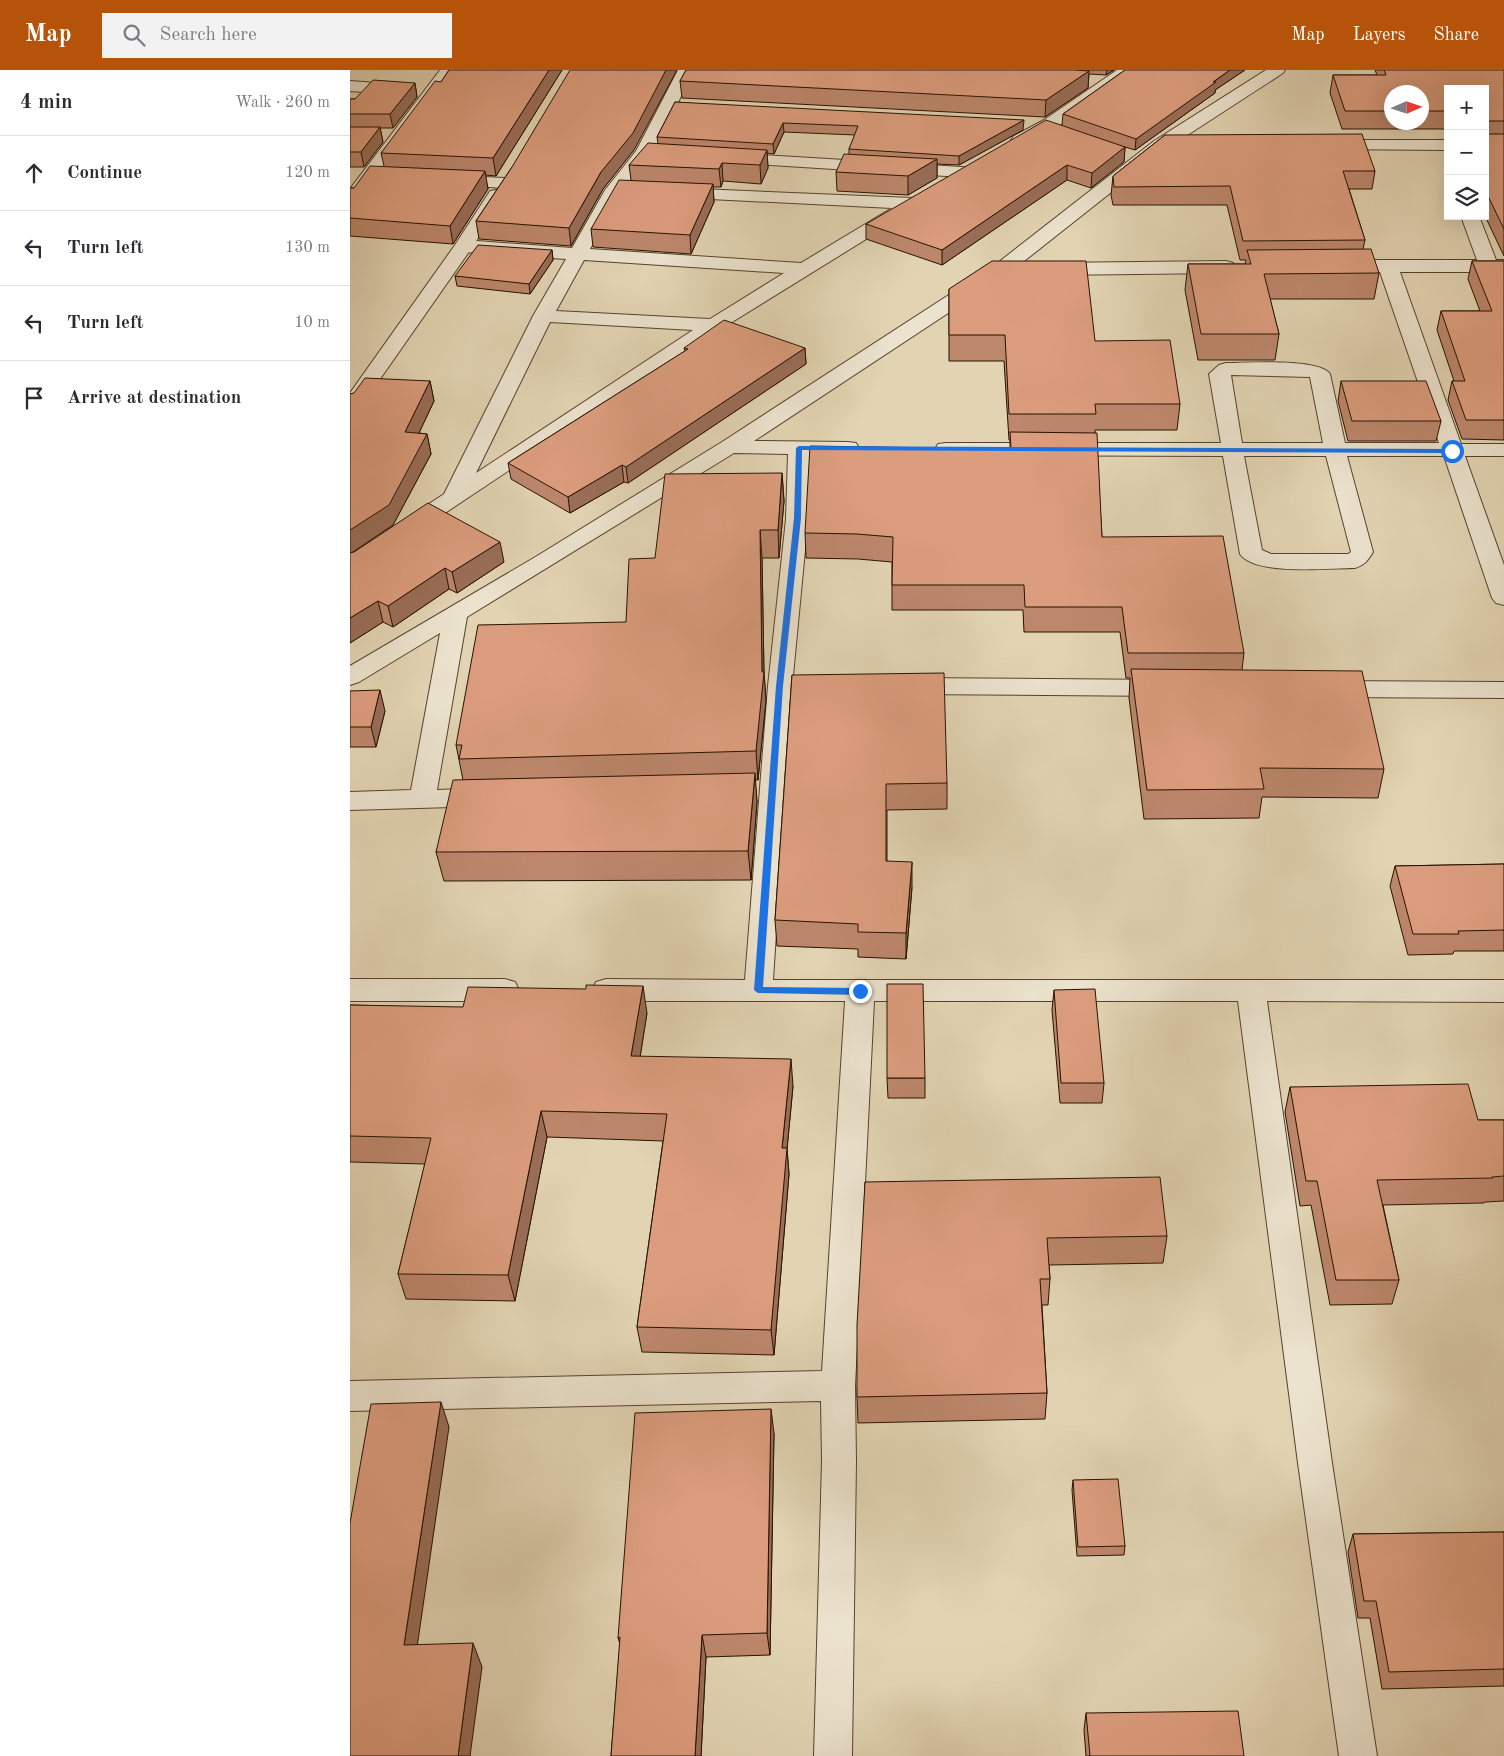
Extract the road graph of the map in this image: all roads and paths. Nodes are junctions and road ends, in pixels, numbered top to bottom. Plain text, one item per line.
1 (448, 70) edge
2 (686, 70) edge
3 (1128, 70) edge
4 (1277, 70) edge
5 (1088, 81) edge
6 (1108, 82) junction
7 (350, 86) edge
8 (432, 91) junction
9 (669, 104) junction
10 (689, 105) edge
11 (1021, 122) edge
12 (1047, 126) junction
13 (379, 135) edge
14 (399, 135) junction
15 (1067, 136) edge
16 (1160, 145) junction
17 (1189, 145) edge
18 (1316, 145) edge
19 (1002, 150) edge
20 (1444, 150) edge
21 (644, 153) junction
22 (663, 154) edge
23 (713, 157) edge
24 (514, 167) edge
25 (359, 176) edge
26 (387, 177) edge
27 (426, 179) edge
28 (504, 183) junction
29 (614, 190) junction
30 (634, 191) edge
31 (654, 192) edge
32 (350, 201) edge
33 (912, 203) junction
34 (1472, 220) edge
35 (464, 246) junction
36 (579, 252) junction
37 (1319, 266) edge
38 (1388, 266) junction
39 (1497, 266) edge
40 (1240, 267) edge
41 (804, 269) junction
42 (1002, 269) junction
43 (543, 316) junction
44 (714, 325) junction
45 (350, 408) edge
46 (730, 447) junction
47 (799, 448) junction
48 (868, 448) edge
49 (927, 448) edge
50 (1232, 450) junction
51 (1504, 450) edge
52 (1336, 451) junction
53 (1452, 451) junction
54 (454, 497) junction
55 (350, 566) edge
56 (1504, 598) edge
57 (456, 614) junction
58 (350, 677) edge
59 (889, 686) edge
60 (1187, 688) edge
61 (1306, 689) edge
62 (1504, 690) edge
63 (512, 797) edge
64 (422, 799) junction
65 (350, 801) edge
66 (350, 990) edge
67 (529, 990) edge
68 (579, 990) edge
69 (758, 990) junction
70 (1251, 990) junction
71 (860, 991) junction
72 (1504, 991) edge
73 (838, 1386) junction
74 (350, 1396) edge
75 (833, 1756) edge
76 (1358, 1756) edge

1 - 8 street
2 - 9 street
3 - 6 street
4 - 16 street
5 - 6 street
6 - 12 street
7 - 8 street
8 - 14 street
9 - 10 street
9 - 21 street
11 - 12 street
12 - 15 street
12 - 19 street
13 - 14 street
14 - 25 street
16 - 17 street
16 - 42 street
18 - 20 street
21 - 22 street
21 - 29 street
23 - 33 street
24 - 28 street
25 - 26 street
25 - 32 street
27 - 28 street
28 - 35 street
29 - 30 street
29 - 36 street
31 - 33 street
33 - 41 street
34 - 39 street
35 - 36 street
35 - 45 street
36 - 41 street
36 - 43 street
37 - 38 street
38 - 39 street
38 - 53 street
40 - 42 street
41 - 44 street
42 - 46 street
43 - 44 street
43 - 54 street
44 - 54 street
46 - 47 street
46 - 57 street
47 - 48 street
47 - 69 street
49 - 50 street
50 - 52 street
50 - 52 street
50 - 52 street
51 - 53 street
52 - 53 street
53 - 56 street
54 - 55 street
57 - 58 street
57 - 64 street
59 - 60 street
61 - 62 street
63 - 64 street
64 - 65 street
66 - 67 street
68 - 69 street
69 - 71 street
70 - 71 street
70 - 72 street
70 - 76 street
71 - 73 street
73 - 74 street
73 - 75 street

